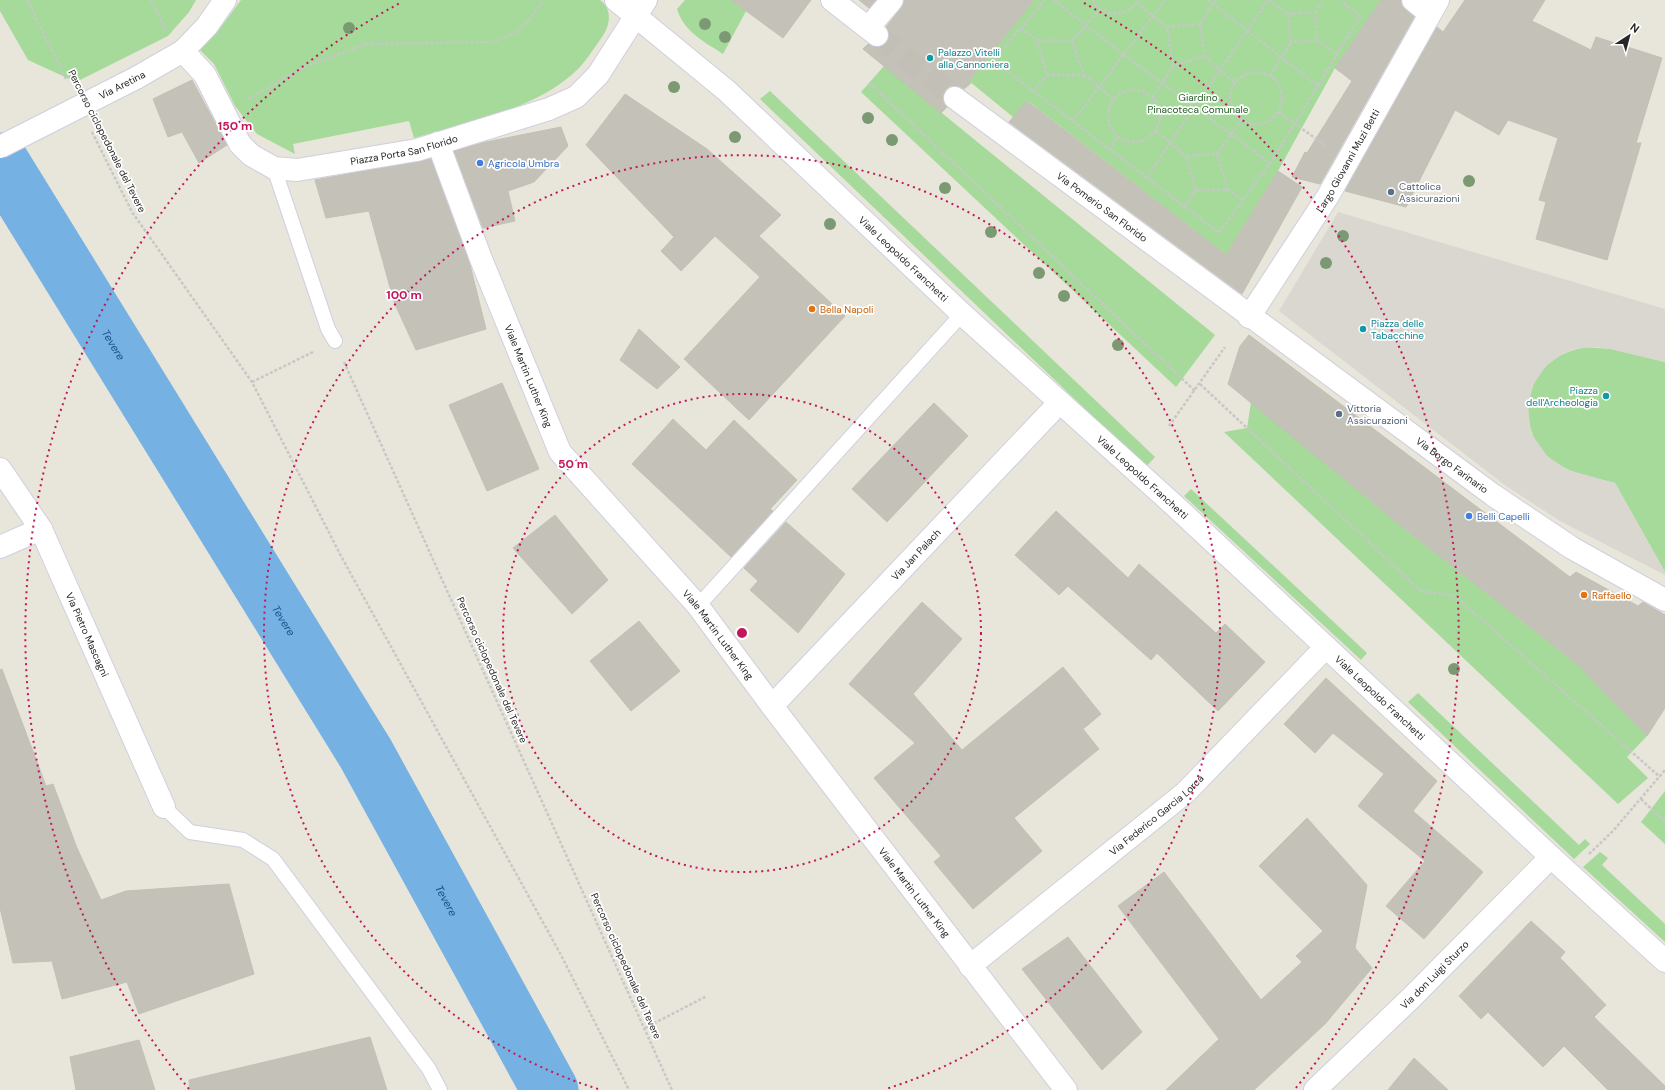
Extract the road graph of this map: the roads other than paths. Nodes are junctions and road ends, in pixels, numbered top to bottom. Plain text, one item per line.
1 (225, 0) edge
2 (616, 0) edge
3 (832, 0) edge
4 (892, 0) edge
5 (1414, 0) edge
6 (641, 7) edge
7 (1434, 7) edge
8 (176, 44) junction
9 (955, 98) tunnel mouth
10 (438, 143) junction
11 (0, 147) edge
12 (274, 168) junction
13 (962, 314) junction
14 (1249, 317) junction
15 (335, 341) road end
16 (1060, 402) junction
17 (0, 469) edge
18 (41, 529) junction
19 (0, 547) edge
20 (1665, 600) edge
21 (698, 606) junction
22 (1326, 646) junction
23 (772, 706) junction
24 (164, 807) joint
25 (1551, 857) junction
26 (1665, 961) edge
27 (970, 966) junction
28 (440, 1090) edge
29 (1066, 1090) edge
30 (1315, 1090) edge

1 - 8 street, Via Aretina
2 - 6 street, Viale Leopoldo Franchetti
3 - 4 street
5 - 7 street
6 - 10 street, Piazza Porta San Florido
6 - 13 street, Viale Leopoldo Franchetti
7 - 14 street, Largo Giovanni Muzi Betti
8 - 11 street, Via Aretina, bridge
8 - 12 street, Piazza Porta San Florido
9 - 14 street, Via Pomerio San Florido
10 - 12 street, Piazza Porta San Florido
10 - 21 street, Viale Martin Luther King
12 - 15 lane
13 - 16 street, Viale Leopoldo Franchetti
13 - 21 lane
14 - 20 street, Via Borgo Farinario
16 - 22 street, Viale Leopoldo Franchetti
16 - 23 street, Via Jan Palach
17 - 18 street, Via Pietro Mascagni
18 - 19 street
18 - 24 street, Via Pietro Mascagni
21 - 23 street, Viale Martin Luther King
22 - 25 street, Viale Leopoldo Franchetti
22 - 27 street, Via Federico Garcia Lorca
23 - 27 street, Viale Martin Luther King
24 - 28 lane
25 - 26 street, Viale Leopoldo Franchetti
25 - 30 street, Via don Luigi Sturzo
27 - 29 street, Viale Martin Luther King

